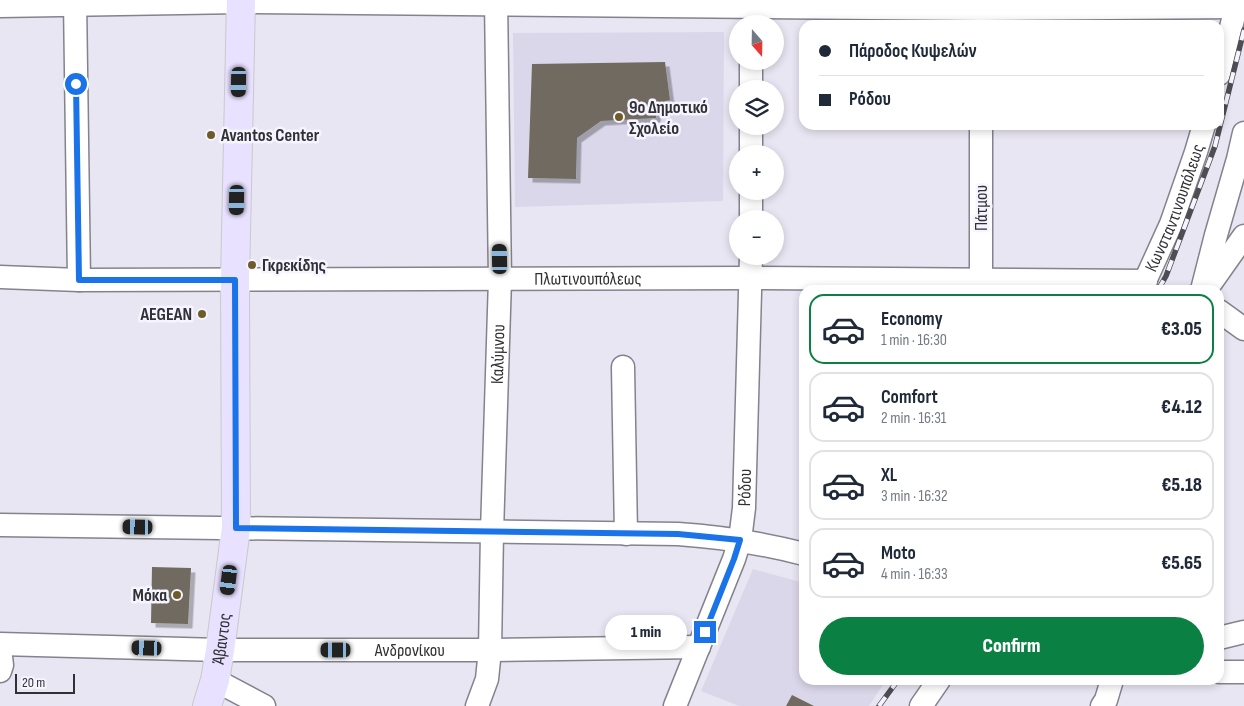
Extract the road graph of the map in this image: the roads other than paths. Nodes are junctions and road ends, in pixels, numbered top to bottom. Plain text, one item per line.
1 (240, 1) edge
2 (496, 2) edge
3 (75, 3) edge
4 (1238, 4) edge
5 (0, 6) edge
6 (751, 10) edge
7 (980, 11) edge
8 (1224, 56) edge
9 (981, 130) edge
10 (1202, 130) edge
11 (1244, 133) edge
12 (1244, 236) edge
13 (751, 267) edge
14 (0, 277) edge
15 (500, 279) junction
16 (79, 280) junction
17 (235, 280) junction
18 (982, 285) edge
19 (1143, 285) edge
20 (1203, 285) edge
21 (1210, 285) edge
22 (1224, 315) edge
23 (1244, 329) edge
24 (623, 367) dead end
25 (0, 524) edge
26 (236, 528) junction
27 (492, 532) junction
28 (626, 534) junction
29 (740, 540) junction
30 (799, 553) edge
31 (1244, 632) edge
32 (1224, 637) edge
33 (0, 644) edge
34 (699, 646) junction
35 (0, 649) edge
36 (220, 650) junction
37 (490, 650) junction
38 (0, 672) edge
39 (1224, 672) edge
40 (1244, 672) edge
41 (215, 680) junction
42 (936, 685) edge
43 (1110, 685) edge
44 (207, 706) edge
45 (264, 706) edge
46 (477, 706) edge
47 (675, 706) edge
48 (921, 706) edge
49 (1102, 706) edge

1 - 2 street
1 - 3 street
1 - 17 main road, Άβαντος
2 - 6 street
2 - 15 street, Καλύμνου
3 - 5 street
3 - 16 street
4 - 7 street
4 - 8 street
6 - 7 street
9 - 18 street, Πάτμου
10 - 19 street, Κωνσταντινουπόλεως
11 - 20 street
12 - 21 street
13 - 15 street, Πλωτινουπόλεως
13 - 18 street, Πλωτινουπόλεως
13 - 29 street, Ρόδου
14 - 16 street, Πλωτινουπόλεως
15 - 17 street, Πλωτινουπόλεως
15 - 27 street, Καλύμνου
16 - 17 street, Πλωτινουπόλεως
17 - 26 main road, Άβαντος
22 - 23 street
24 - 28 street
25 - 26 street
26 - 27 street
26 - 36 main road, Άβαντος
27 - 28 street
27 - 37 street, Καλύμνου
28 - 29 street
29 - 30 street
29 - 34 street, Ρόδου
31 - 32 street
33 - 36 street, Ανδρονίκου
34 - 37 street, Ανδρονίκου
34 - 47 street, Ρόδου
35 - 38 street
36 - 37 street, Ανδρονίκου
36 - 41 main road, Άβαντος
37 - 46 street, Καλύμνου
39 - 40 street
41 - 44 main road, Άβαντος
41 - 45 street
42 - 48 street
43 - 49 street

